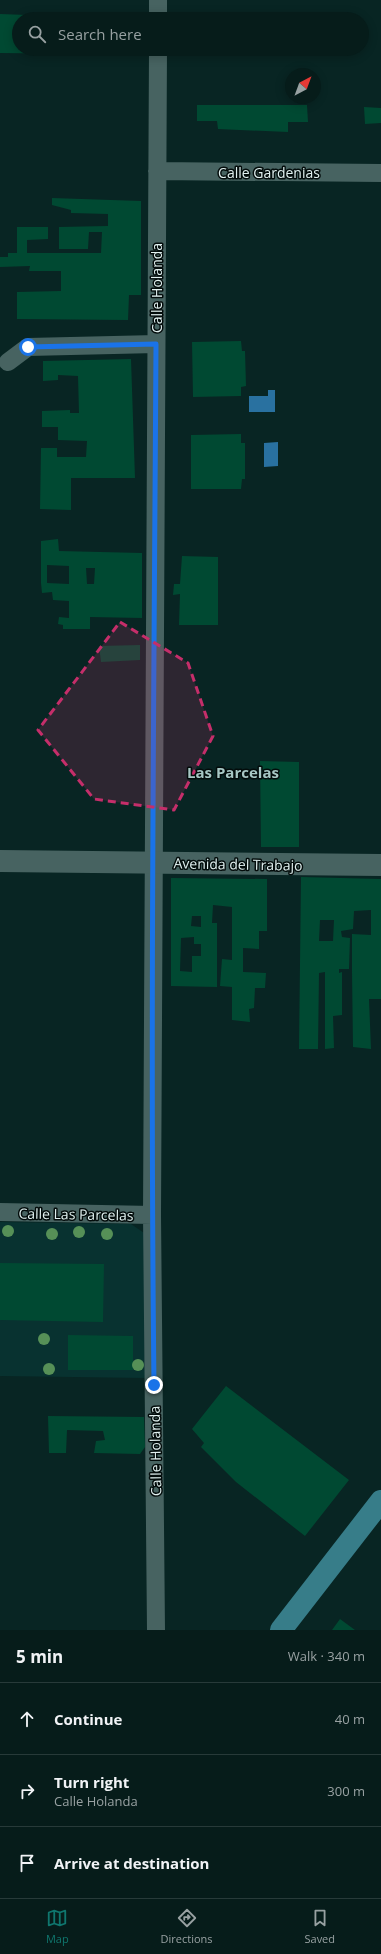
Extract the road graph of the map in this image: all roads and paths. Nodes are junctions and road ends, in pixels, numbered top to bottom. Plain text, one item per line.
1 (158, 0) edge
2 (158, 12) edge
3 (158, 56) edge
4 (157, 171) junction
5 (381, 172) edge
6 (156, 344) junction
7 (8, 362) dead end
8 (0, 861) edge
9 (153, 863) junction
10 (381, 865) edge
11 (0, 1212) edge
12 (152, 1215) junction
13 (381, 1501) edge
14 (156, 1630) edge
15 (281, 1630) edge

1 - 2 street
3 - 4 street, Calle Holanda
4 - 5 street, Calle Gardenias
4 - 6 street, Calle Holanda
6 - 7 street
6 - 9 street, Calle Holanda
8 - 9 street, Avenida del Trabajo
9 - 10 street, Avenida del Trabajo
9 - 12 street, Calle Holanda
11 - 12 street, Calle Las Parcelas
12 - 14 street, Calle Holanda
13 - 15 main road

